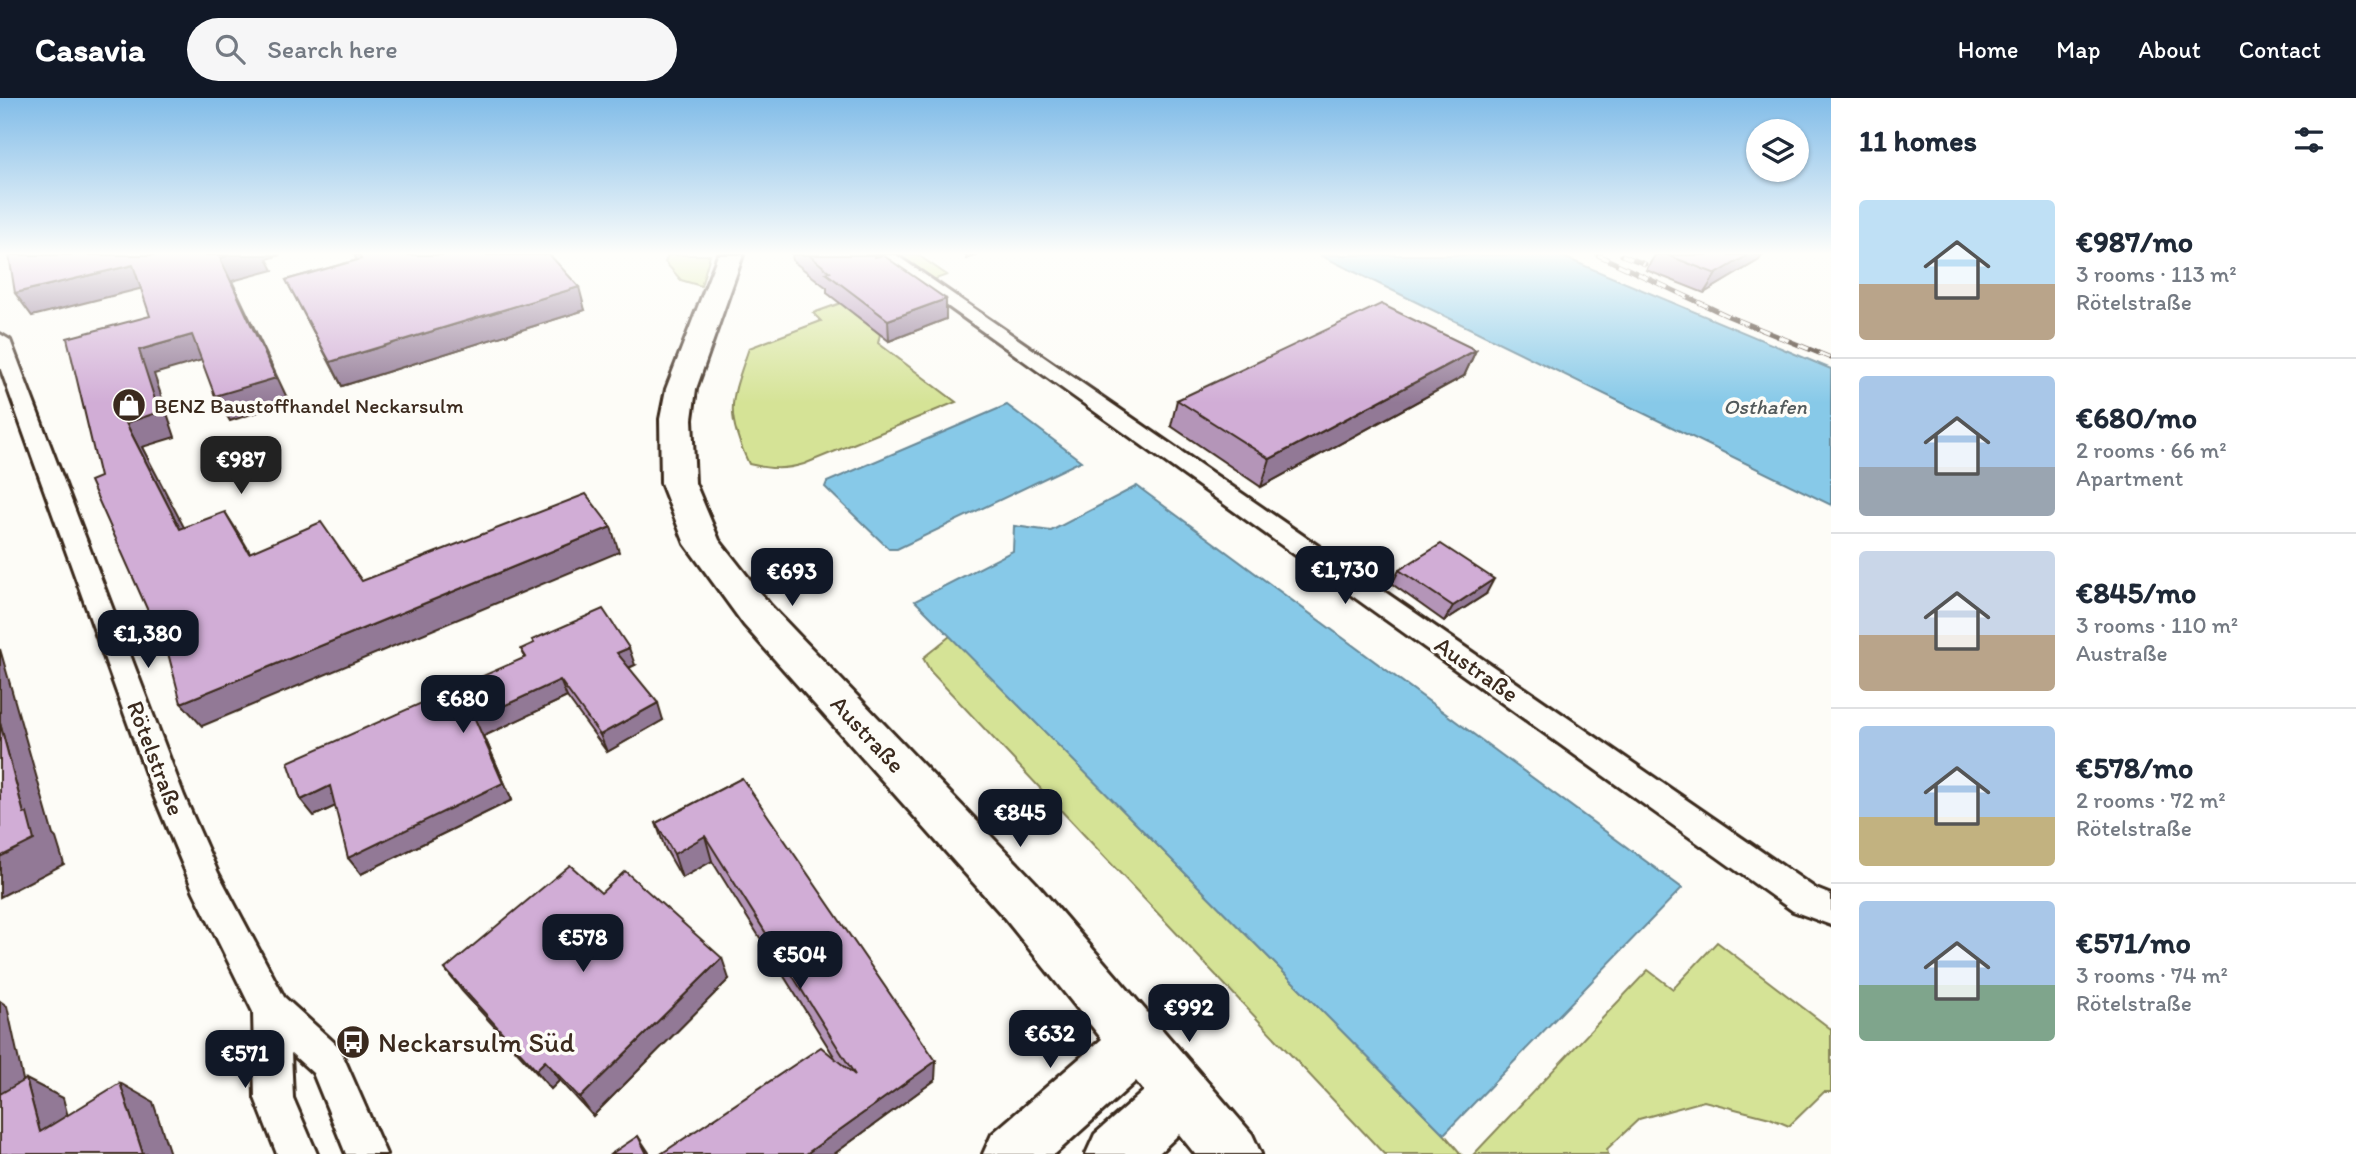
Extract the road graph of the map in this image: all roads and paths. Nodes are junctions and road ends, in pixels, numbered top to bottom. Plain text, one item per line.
1 (712, 304) edge
2 (954, 304) edge
3 (0, 340) edge
4 (1831, 910) edge
5 (271, 1010) junction
6 (1139, 1043) junction
7 (1182, 1094) junction
8 (297, 1154) edge
9 (366, 1154) edge
10 (1012, 1154) edge
11 (1115, 1154) edge
12 (1232, 1154) edge

1 - 6 main road, Austraße
2 - 4 street, Austraße
3 - 5 street, Rötelstraße
5 - 8 street, Rötelstraße
5 - 9 street, Rötelstraße
6 - 7 main road, Austraße
6 - 10 main road
7 - 11 main road
7 - 12 main road, Austraße

